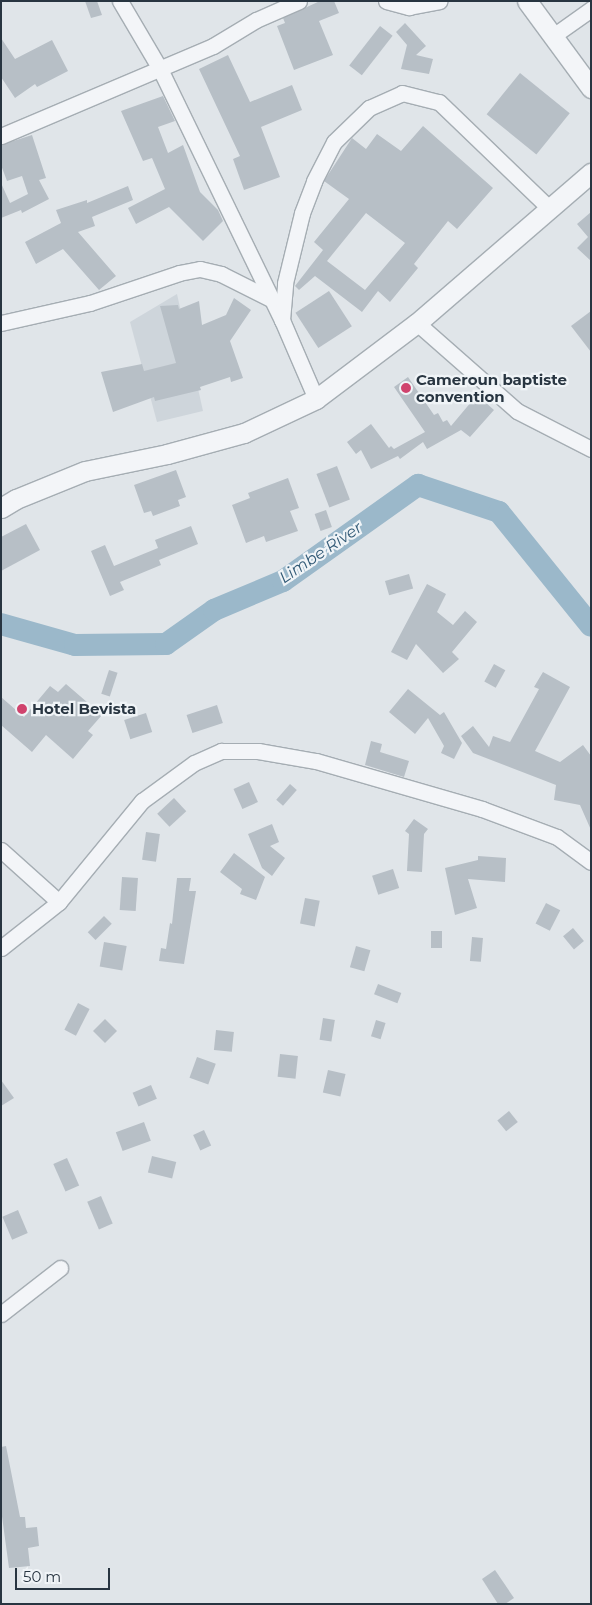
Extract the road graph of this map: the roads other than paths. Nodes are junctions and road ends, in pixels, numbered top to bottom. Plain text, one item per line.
1 (120, 1) edge
2 (299, 1) edge
3 (386, 1) edge
4 (440, 1) edge
5 (527, 1) edge
6 (591, 9) edge
7 (553, 36) junction
8 (160, 69) junction
9 (591, 88) edge
10 (1, 136) edge
11 (591, 173) edge
12 (550, 209) junction
13 (269, 298) junction
14 (282, 320) junction
15 (1, 323) edge
16 (417, 323) junction
17 (316, 399) junction
18 (591, 449) edge
19 (1, 508) edge
20 (1, 850) edge
21 (591, 862) edge
22 (59, 902) junction
23 (1, 948) edge
24 (60, 1268) dead end
25 (1, 1314) edge

1 - 8 street
2 - 8 street
3 - 4 street
5 - 7 street
6 - 7 street
7 - 9 street
8 - 10 street
8 - 13 street
11 - 12 street
12 - 14 street
12 - 16 street
13 - 14 street
13 - 15 street
14 - 17 street
16 - 17 street
16 - 18 street
17 - 19 street
20 - 22 street
21 - 22 street
22 - 23 street
24 - 25 street

